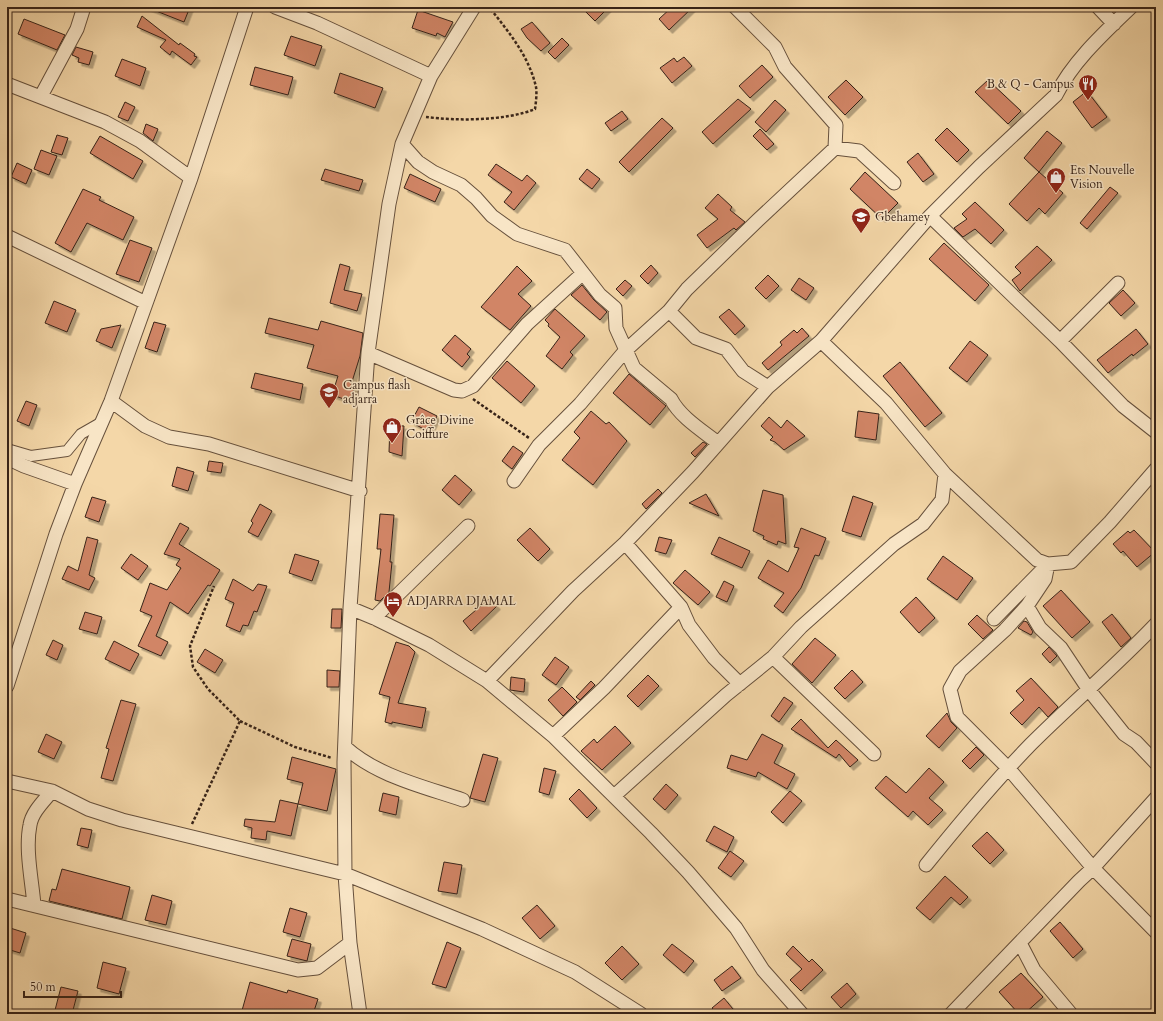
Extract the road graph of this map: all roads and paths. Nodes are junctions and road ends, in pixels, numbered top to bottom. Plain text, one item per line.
1 (84, 7) edge
2 (247, 7) edge
3 (276, 7) edge
4 (474, 7) edge
5 (489, 7) edge
6 (735, 7) edge
7 (1098, 7) edge
8 (1131, 7) edge
9 (1114, 24) junction
10 (431, 76) junction
11 (7, 84) edge
12 (41, 96) junction
13 (413, 116) junction
14 (402, 144) junction
15 (835, 148) junction
16 (191, 178) junction
17 (894, 183) dead end
18 (930, 216) junction
19 (7, 236) edge
20 (582, 274) junction
21 (1118, 283) dead end
22 (146, 303) junction
23 (669, 311) junction
24 (1060, 340) junction
25 (821, 341) junction
26 (625, 351) junction
27 (368, 353) junction
28 (768, 387) junction
29 (462, 391) junction
30 (111, 401) junction
31 (102, 422) junction
32 (1156, 432) edge
33 (718, 443) junction
34 (540, 446) junction
35 (7, 449) edge
36 (7, 458) edge
37 (1156, 469) edge
38 (946, 474) junction
39 (514, 481) dead end
40 (75, 484) junction
41 (360, 491) junction
42 (468, 526) dead end
43 (625, 543) junction
44 (1048, 564) junction
45 (214, 586) dead end
46 (1026, 606) junction
47 (681, 607) junction
48 (350, 608) junction
49 (374, 618) junction
50 (994, 619) dead end
51 (1156, 624) edge
52 (773, 657) junction
53 (487, 681) junction
54 (740, 684) junction
55 (7, 686) edge
56 (1089, 690) junction
57 (240, 721) junction
58 (553, 736) junction
59 (345, 746) junction
60 (874, 754) dead end
61 (344, 762) junction
62 (1156, 763) edge
63 (1009, 769) junction
64 (7, 781) edge
65 (52, 791) junction
66 (614, 796) junction
67 (1156, 798) edge
68 (462, 800) dead end
69 (187, 836) junction
70 (926, 865) dead end
71 (1093, 868) junction
72 (345, 874) junction
73 (7, 899) edge
74 (34, 905) junction
75 (1156, 932) edge
76 (350, 943) junction
77 (1020, 943) junction
78 (360, 1014) edge
79 (641, 1014) edge
80 (802, 1014) edge
81 (952, 1014) edge
82 (1072, 1014) edge

1 - 12 street
2 - 16 street
3 - 10 street
4 - 10 street
5 - 13 path
6 - 15 street
7 - 9 street
8 - 9 street
9 - 18 street
10 - 13 street
11 - 12 street
12 - 16 street
13 - 14 street
14 - 20 street
14 - 27 street
15 - 17 street
15 - 23 street
16 - 22 street
18 - 24 street
18 - 25 street
19 - 22 street
20 - 26 street
20 - 29 street
21 - 24 street
22 - 30 street
23 - 26 street
23 - 28 street
24 - 32 street
25 - 28 street
25 - 38 street
26 - 33 street
26 - 34 street
27 - 29 street
27 - 41 street
28 - 33 street
29 - 34 path
30 - 31 street
30 - 41 street
31 - 35 street
31 - 40 street
33 - 43 street
34 - 39 street
36 - 40 street
37 - 44 street
38 - 44 street
38 - 52 street
40 - 55 street
41 - 48 street
42 - 49 street
43 - 47 street
43 - 53 street
44 - 46 street
44 - 50 street
45 - 57 path
46 - 56 street
46 - 63 street
47 - 54 street
47 - 58 street
48 - 49 street
48 - 59 street
49 - 53 street
51 - 56 street
52 - 54 street
52 - 60 street
53 - 58 street
54 - 66 street
56 - 62 street
56 - 63 street
57 - 61 path
57 - 69 path
58 - 66 street
59 - 61 street
59 - 68 street
61 - 72 street
63 - 70 street
63 - 71 street
64 - 65 street
65 - 69 street
65 - 74 street
66 - 80 street
67 - 71 street
69 - 72 street
71 - 75 street
71 - 77 street
72 - 76 street
72 - 79 street
73 - 74 street
74 - 76 street
76 - 78 street
77 - 81 street
77 - 82 street

